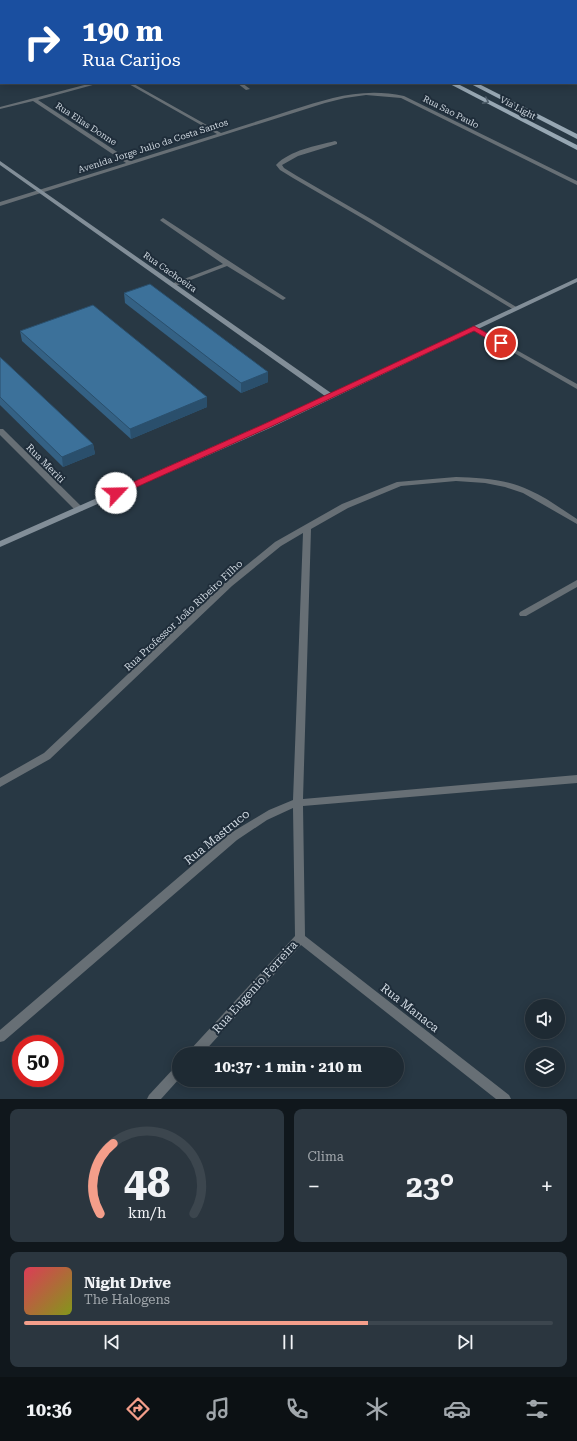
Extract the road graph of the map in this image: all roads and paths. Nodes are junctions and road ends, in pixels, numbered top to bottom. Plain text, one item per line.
1 (94, 84) edge
2 (131, 84) edge
3 (240, 84) edge
4 (453, 84) edge
5 (474, 84) edge
6 (248, 89) dead end
7 (33, 100) junction
8 (311, 106) joint
9 (0, 108) edge
10 (220, 134) junction
11 (577, 137) edge
12 (335, 143) dead end
13 (577, 148) edge
14 (0, 163) edge
15 (130, 163) junction
16 (577, 183) edge
17 (41, 192) junction
18 (0, 204) edge
19 (163, 220) dead end
20 (228, 264) junction
21 (577, 280) edge
22 (173, 285) junction
23 (283, 298) dead end
24 (516, 309) junction
25 (474, 328) junction
26 (577, 387) edge
27 (330, 396) junction
28 (0, 431) edge
29 (79, 509) junction
30 (577, 522) edge
31 (307, 527) junction
32 (0, 544) edge
33 (577, 583) edge
34 (523, 614) dead end
35 (577, 779) edge
36 (0, 783) edge
37 (298, 803) junction
38 (300, 938) junction
39 (0, 1038) edge
40 (200, 1047) edge
41 (172, 1079) edge
42 (153, 1099) edge
43 (505, 1099) edge

1 - 7 street
2 - 10 street
3 - 6 street
4 -> 13 main road, Via Light
5 - 11 main road, Via Light
7 - 9 street
7 - 15 street, Rua Elias Donne
8 - 10 street, Avenida Jorge Julio da Costa Santos
8 - 16 street, Rua Sao Paulo
10 - 15 street, Avenida Jorge Julio da Costa Santos
12 - 24 street
14 - 17 main road, Rua Cachoeira
15 - 17 street, Avenida Jorge Julio da Costa Santos
17 - 18 street, Avenida Jorge Julio da Costa Santos
17 - 22 main road, Rua Cachoeira
19 - 20 street
20 - 22 street
20 - 23 street
21 - 24 main road
22 - 27 main road, Rua Cachoeira
24 - 25 main road
25 - 26 street
25 - 27 main road
27 - 29 main road
28 - 29 street, Rua Meriti
29 - 32 main road
30 - 31 street, Rua Professor João Ribeiro Filho
31 - 36 street, Rua Professor João Ribeiro Filho
31 - 37 street
33 - 34 street
35 - 37 street, Rua Mastruco
37 - 38 street
37 - 39 street, Rua Mastruco
38 - 40 street, Rua Eugenio Ferreira
38 - 43 street, Rua Manaca
41 - 42 street

